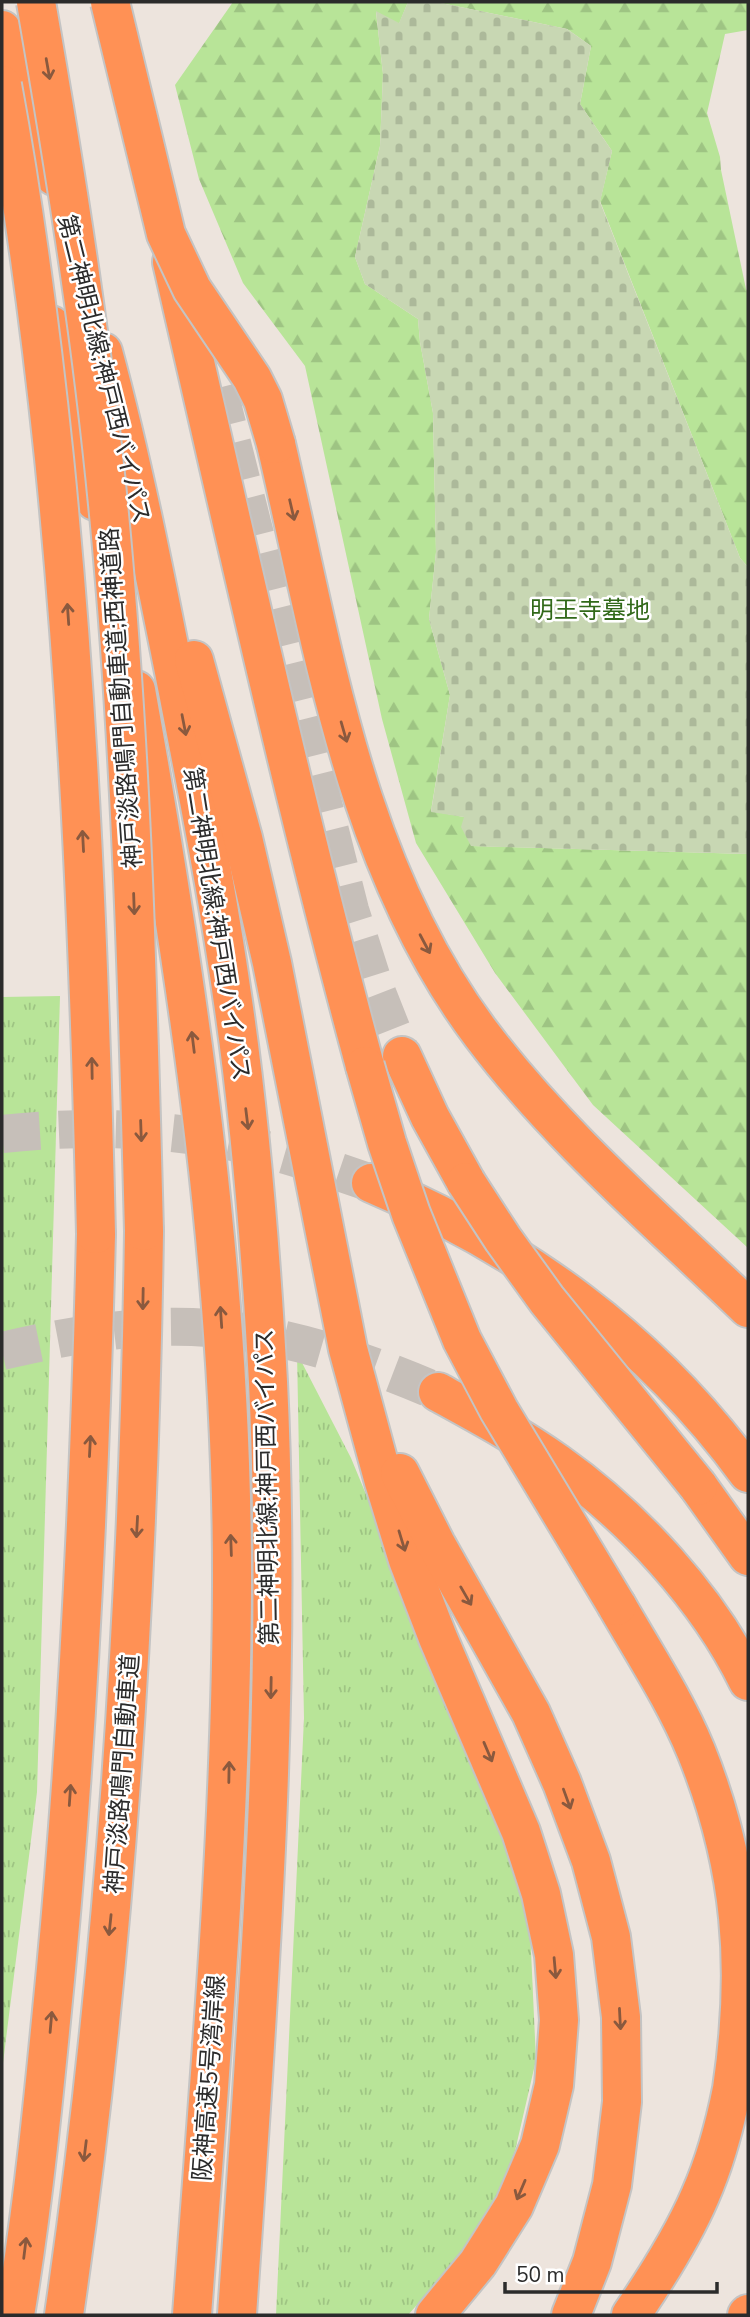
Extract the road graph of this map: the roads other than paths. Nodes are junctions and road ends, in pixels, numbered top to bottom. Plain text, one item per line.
1 (36, 2) edge
2 (90, 2) edge
3 (110, 2) edge
4 (2, 30) edge
5 (2, 85) edge
6 (5, 168) edge
7 (171, 232) junction
8 (117, 406) junction
9 (402, 1056) tunnel mouth
10 (371, 1183) tunnel mouth
11 (144, 1231) joint
12 (96, 1234) joint
13 (335, 1286) junction
14 (748, 1308) edge
15 (438, 1392) tunnel mouth
16 (748, 1473) edge
17 (748, 1556) edge
18 (748, 1681) edge
19 (225, 1840) joint
20 (266, 1841) joint
21 (15, 2315) edge
22 (64, 2315) edge
23 (192, 2315) edge
24 (237, 2315) edge
25 (435, 2315) edge
26 (571, 2315) edge
27 (631, 2315) edge

1 -> 11 highway, 神戸淡路鳴門自動車道;西神道路, bridge
2 - 7 highway
3 - 7 highway, bridge
4 - 8 highway, 第二神明北線;神戸西バイパス
12 -> 5 highway, 神戸淡路鳴門自動車道;西神道路, bridge
19 -> 6 highway, 第二神明北線;神戸西バイパス
7 -> 14 highway, bridge
7 - 27 highway, bridge
8 - 13 highway
8 -> 20 highway, 第二神明北線;神戸西バイパス
9 - 17 highway, bridge
10 - 16 highway
11 -> 22 highway, 神戸淡路鳴門自動車道
21 -> 12 highway, 神戸淡路鳴門自動車道
13 -> 25 highway
13 -> 26 highway
15 - 18 highway
19 - 23 highway, 阪神高速5号湾岸線
20 - 24 highway, 阪神高速5号湾岸線

